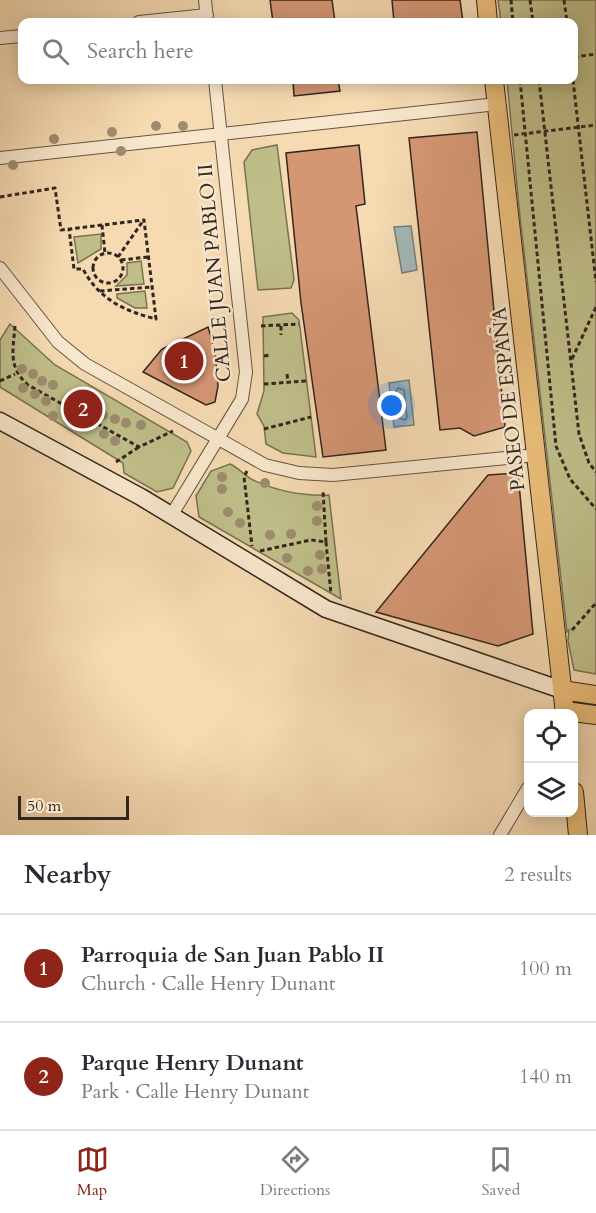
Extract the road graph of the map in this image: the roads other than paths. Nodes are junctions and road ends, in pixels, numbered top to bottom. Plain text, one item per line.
1 (205, 0) edge
2 (486, 0) edge
3 (207, 18) edge
4 (488, 18) edge
5 (18, 36) edge
6 (0, 38) edge
7 (215, 84) edge
8 (494, 84) edge
9 (497, 104) junction
10 (221, 133) junction
11 (0, 158) edge
12 (0, 268) edge
13 (0, 422) edge
14 (217, 438) junction
15 (537, 455) junction
16 (171, 516) junction
17 (562, 690) junction
18 (596, 695) edge
19 (565, 709) edge
20 (578, 713) edge
21 (596, 715) edge
22 (524, 795) edge
23 (576, 817) edge
24 (500, 835) edge
25 (578, 835) edge

1 - 3 street
2 - 4 main road
5 - 6 street
7 - 10 street, CALLE JUAN PABLO II
8 - 9 main road, PASEO DE ESPAÑA
9 - 10 street
9 - 15 main road, PASEO DE ESPAÑA
10 - 11 street
10 - 14 street, CALLE JUAN PABLO II
12 - 14 street
13 - 16 street
14 - 15 street
14 - 16 street, CALLE JUAN PABLO II
15 - 17 main road, PASEO DE ESPAÑA
16 - 17 street
17 - 18 main road
17 - 19 main road, PASEO DE ESPAÑA
20 - 21 main road
22 - 24 street
23 - 25 main road

